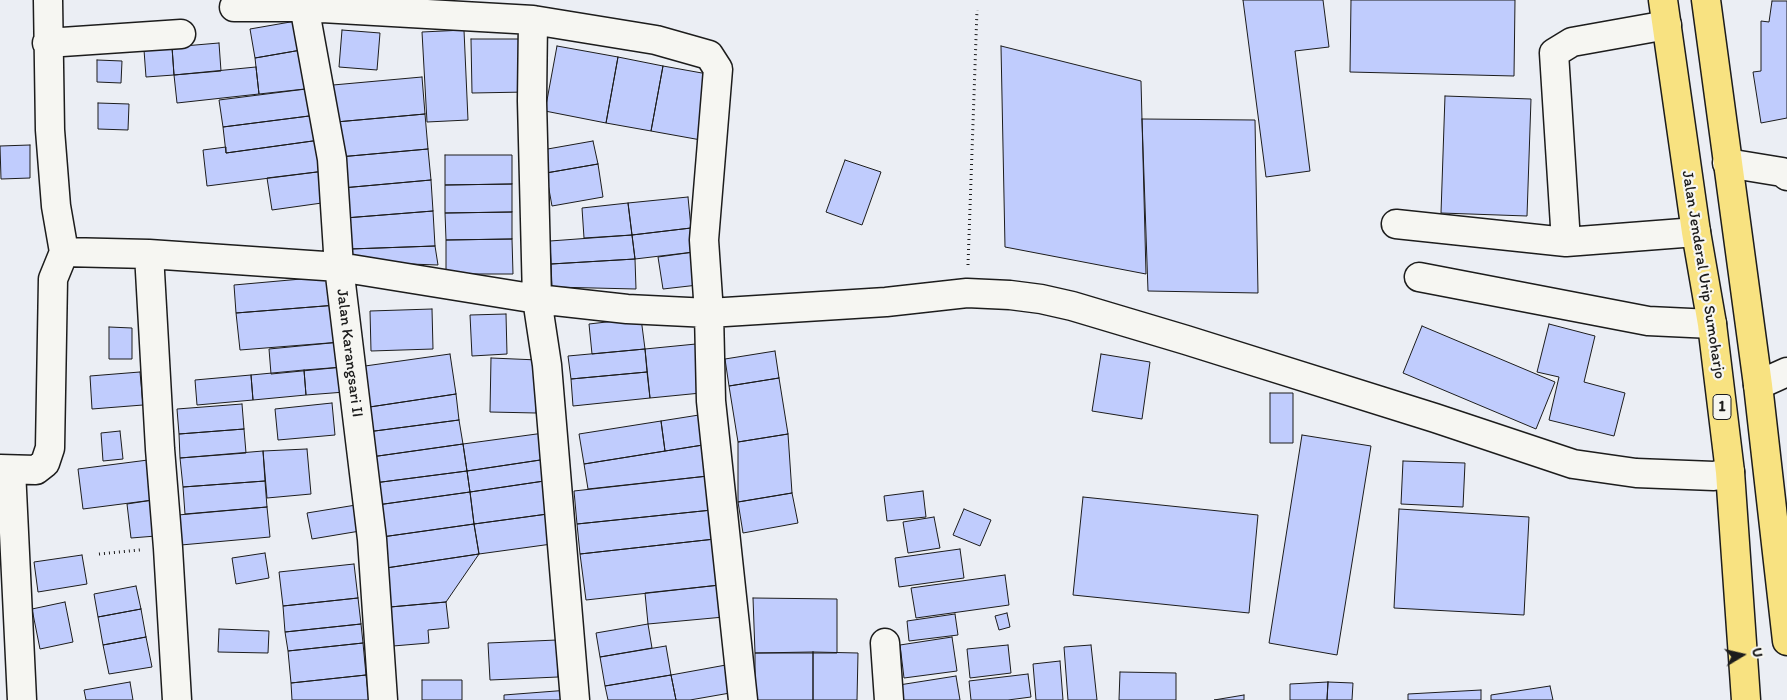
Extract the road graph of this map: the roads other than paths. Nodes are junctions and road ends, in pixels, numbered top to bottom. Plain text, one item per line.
1 (48, 0) edge
2 (1706, 0) edge
3 (304, 4) edge
4 (234, 7) dead end
5 (1665, 13) edge
6 (533, 20) junction
7 (181, 34) dead end
8 (48, 43) junction
9 (1727, 162) junction
10 (1787, 176) edge
11 (1396, 224) dead end
12 (1696, 232) junction
13 (1566, 242) junction
14 (64, 252) junction
15 (149, 254) junction
16 (339, 267) junction
17 (1419, 277) dead end
18 (537, 299) junction
19 (709, 313) junction
20 (1712, 324) junction
21 (1787, 372) edge
22 (1758, 385) junction
23 (6, 470) edge
24 (1730, 472) junction
25 (1787, 641) edge
26 (885, 643) dead end
27 (22, 700) edge
28 (177, 700) edge
29 (383, 700) edge
30 (574, 700) edge
31 (743, 700) edge
32 (889, 700) edge
33 (1746, 700) edge

1 - 8 street
2 - 9 highway
3 - 4 street
3 - 6 street
3 - 16 street, Jalan Karangsari II
5 - 12 highway, Jalan Jenderal Urip Sumoharjo / 1
5 - 13 street
6 - 18 street
6 - 19 street
7 - 8 street
8 - 14 street
9 - 10 street
9 - 22 highway
11 - 13 street
12 - 13 street
12 - 20 highway, Jalan Jenderal Urip Sumoharjo / 1
14 - 15 street
14 - 23 street
15 - 16 street
15 - 28 street
16 - 18 street
16 - 29 street, Jalan Karangsari II
17 - 20 street
18 - 19 street
18 - 30 street
19 - 24 street
19 - 31 street
20 - 24 highway, Jalan Jenderal Urip Sumoharjo / 1
21 - 22 street
22 - 25 highway
23 - 27 street
24 - 33 highway, Jalan Jenderal Urip Sumoharjo / 1
26 - 32 street

